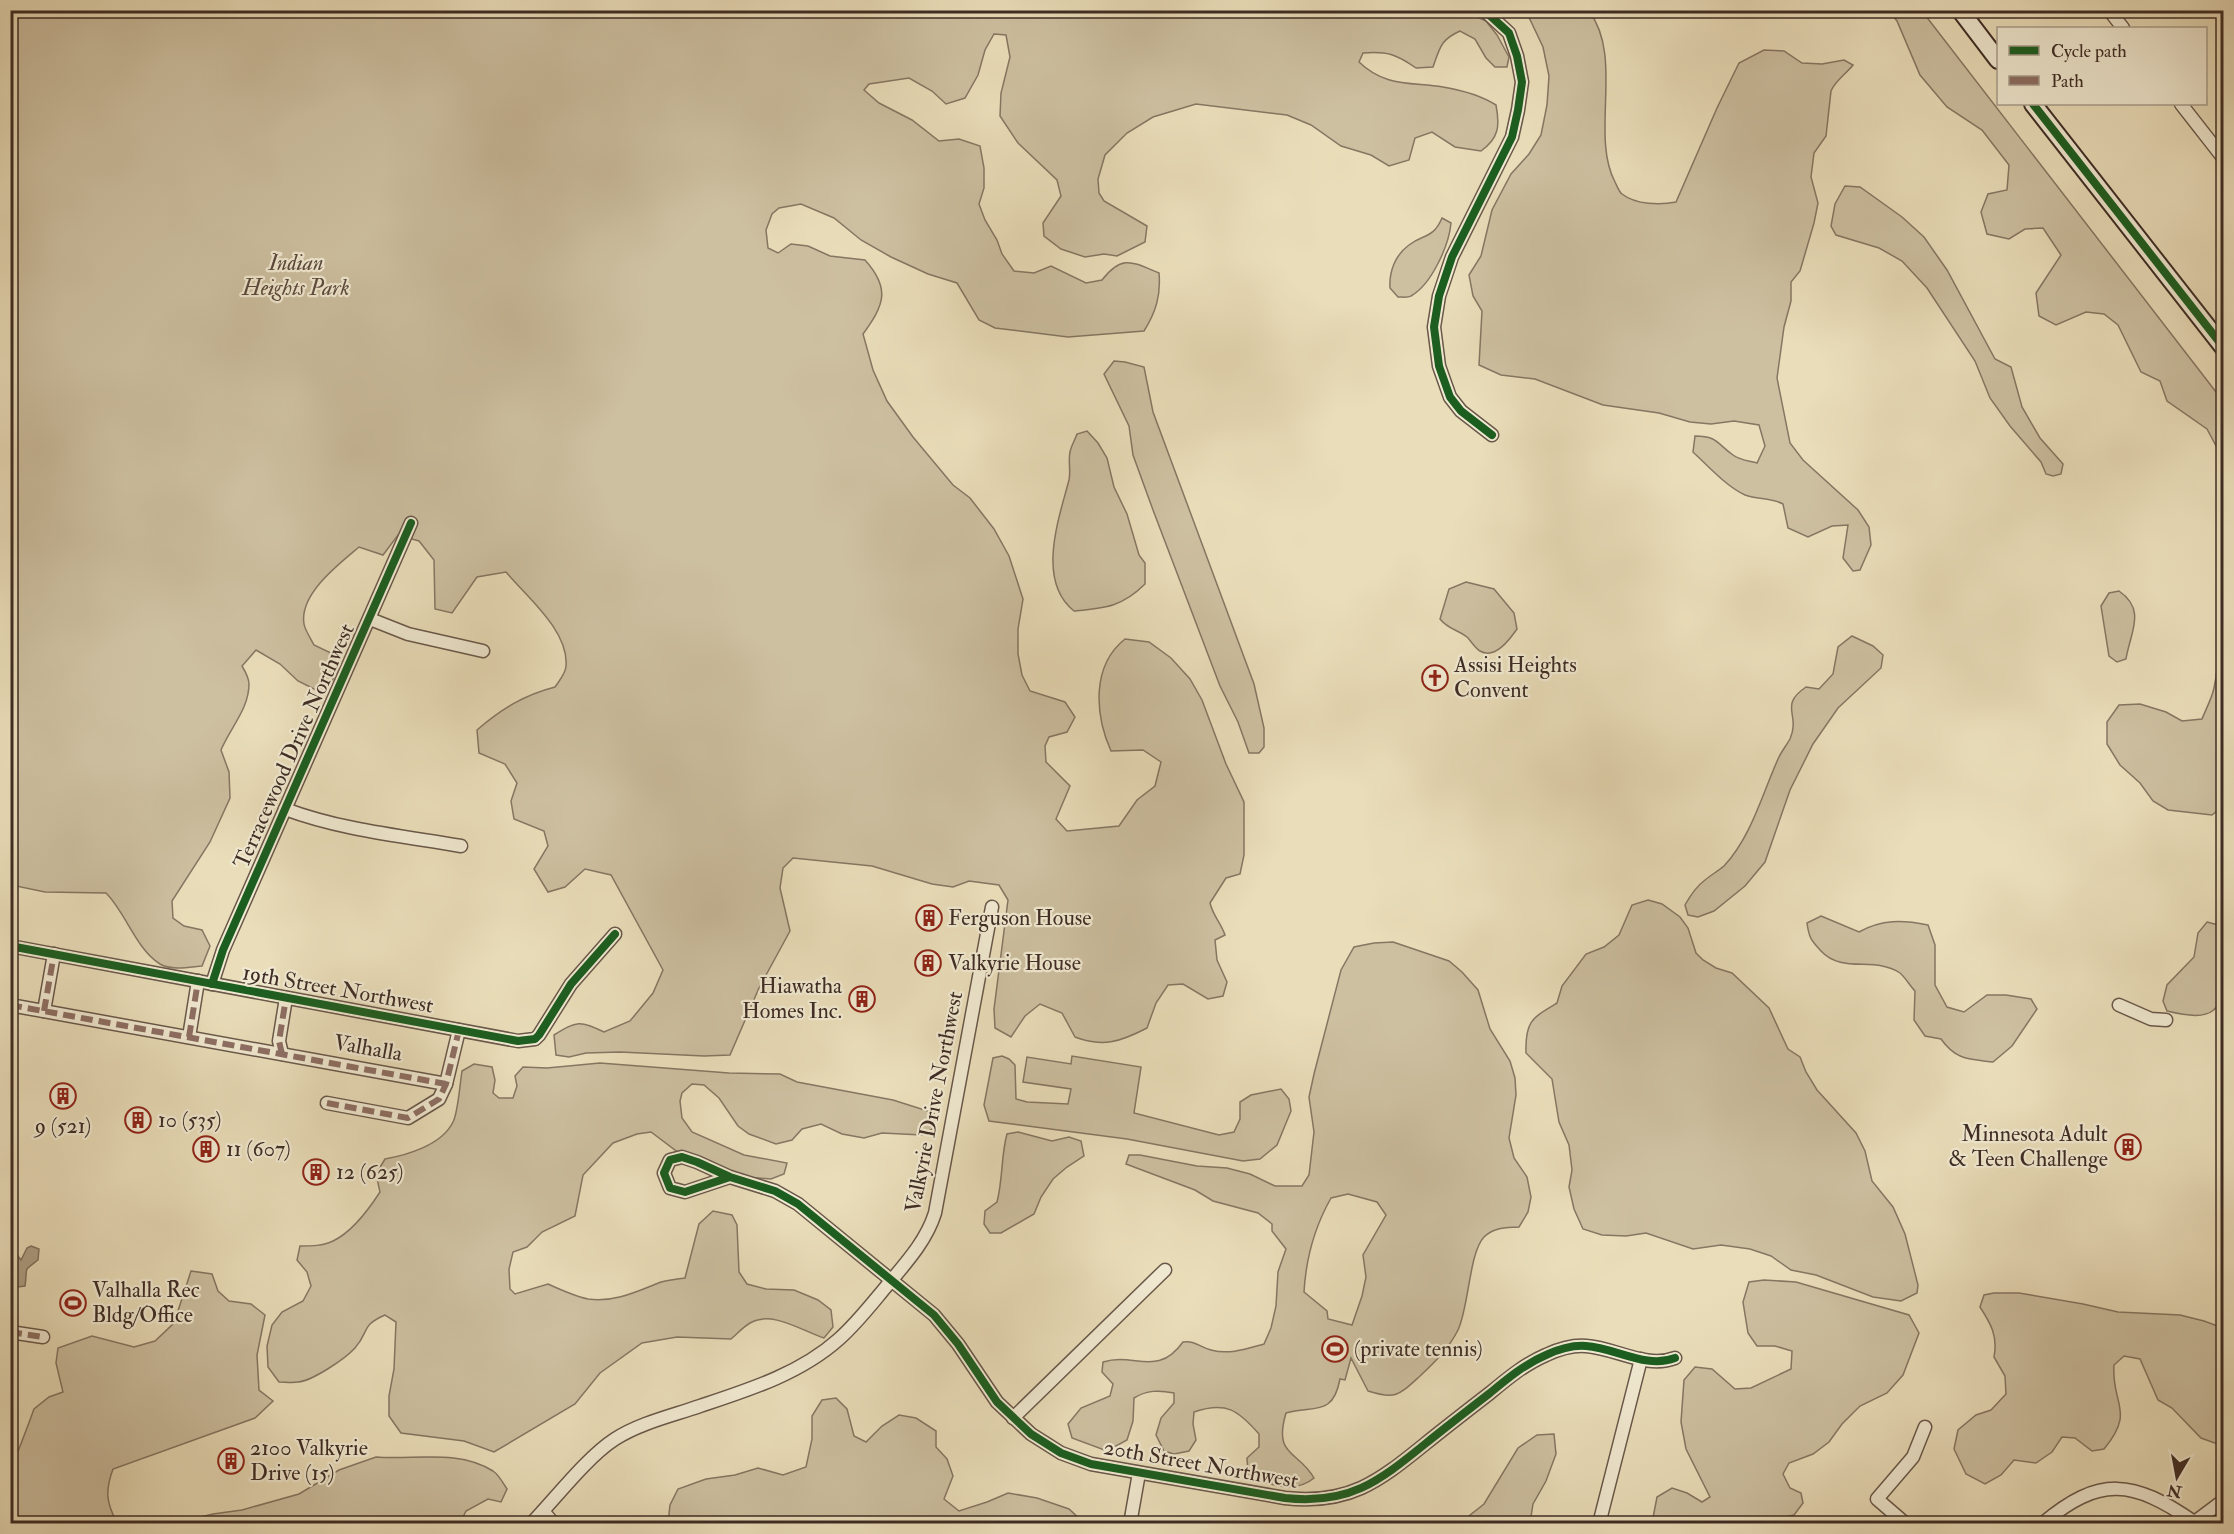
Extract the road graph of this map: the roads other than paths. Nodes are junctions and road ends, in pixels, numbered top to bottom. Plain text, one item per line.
1 (1484, 10) edge
2 (1960, 10) edge
3 (2109, 10) edge
4 (2121, 21) edge
5 (1997, 59) edge
6 (2034, 105) edge
7 (2182, 105) edge
8 (2223, 159) edge
9 (2223, 348) edge
10 (1492, 435) dead end
11 (411, 523) dead end
12 (370, 619) junction
13 (483, 651) dead end
14 (285, 809) junction
15 (461, 846) dead end
16 (992, 907) dead end
17 (615, 934) dead end
18 (10, 946) edge
19 (54, 954) junction
20 (198, 981) junction
21 (212, 984) junction
22 (286, 998) junction
23 (10, 1005) edge
24 (2119, 1005) dead end
25 (44, 1011) junction
26 (2166, 1020) dead end
27 (459, 1030) junction
28 (189, 1037) junction
29 (282, 1054) junction
30 (446, 1084) junction
31 (327, 1103) dead end
32 (730, 1177) junction
33 (1165, 1270) dead end
34 (892, 1281) junction
35 (10, 1332) edge
36 (43, 1337) dead end
37 (1675, 1358) dead end
38 (1641, 1359) junction
39 (1013, 1418) junction
40 (1925, 1427) dead end
41 (1139, 1473) junction
42 (2223, 1500) edge
43 (543, 1511) junction
44 (2193, 1522) edge
45 (531, 1524) edge
46 (554, 1524) edge
47 (1130, 1524) edge
48 (1599, 1524) edge
49 (1906, 1524) edge
50 (2042, 1524) edge

1 - 10 street
2 - 5 main road
3 - 4 street
6 - 9 main road
7 - 8 street
11 - 12 street, Terracewood Drive Northwest
12 - 13 street
12 - 14 street, Terracewood Drive Northwest
14 - 15 street
14 - 21 street, Terracewood Drive Northwest
16 - 34 street, Valkyrie Drive Northwest
17 - 27 street, 19th Street Northwest
18 - 19 street, 19th Street Northwest
19 - 20 street, 19th Street Northwest
19 - 25 street
20 - 21 street, 19th Street Northwest
20 - 28 street
21 - 22 street, 19th Street Northwest
22 - 27 street, 19th Street Northwest
22 - 29 street
23 - 25 street, Valhalla
24 - 26 street
25 - 28 street, Valhalla
27 - 30 street
28 - 29 street, Valhalla
29 - 30 street, Valhalla
30 - 31 street
32 - 32 street, 20th Street Northwest
32 - 34 street, 20th Street Northwest
33 - 39 street
34 - 39 street, 20th Street Northwest
34 - 43 street, Valkyrie Drive Northwest
35 - 36 street
37 - 38 street, 20th Street Northwest
38 - 41 street, 20th Street Northwest
38 - 48 street
39 - 41 street, 20th Street Northwest
40 - 49 street
41 - 47 street
42 - 44 street
43 - 45 street, Valkyrie Drive Northwest
43 - 46 street
44 - 50 street

